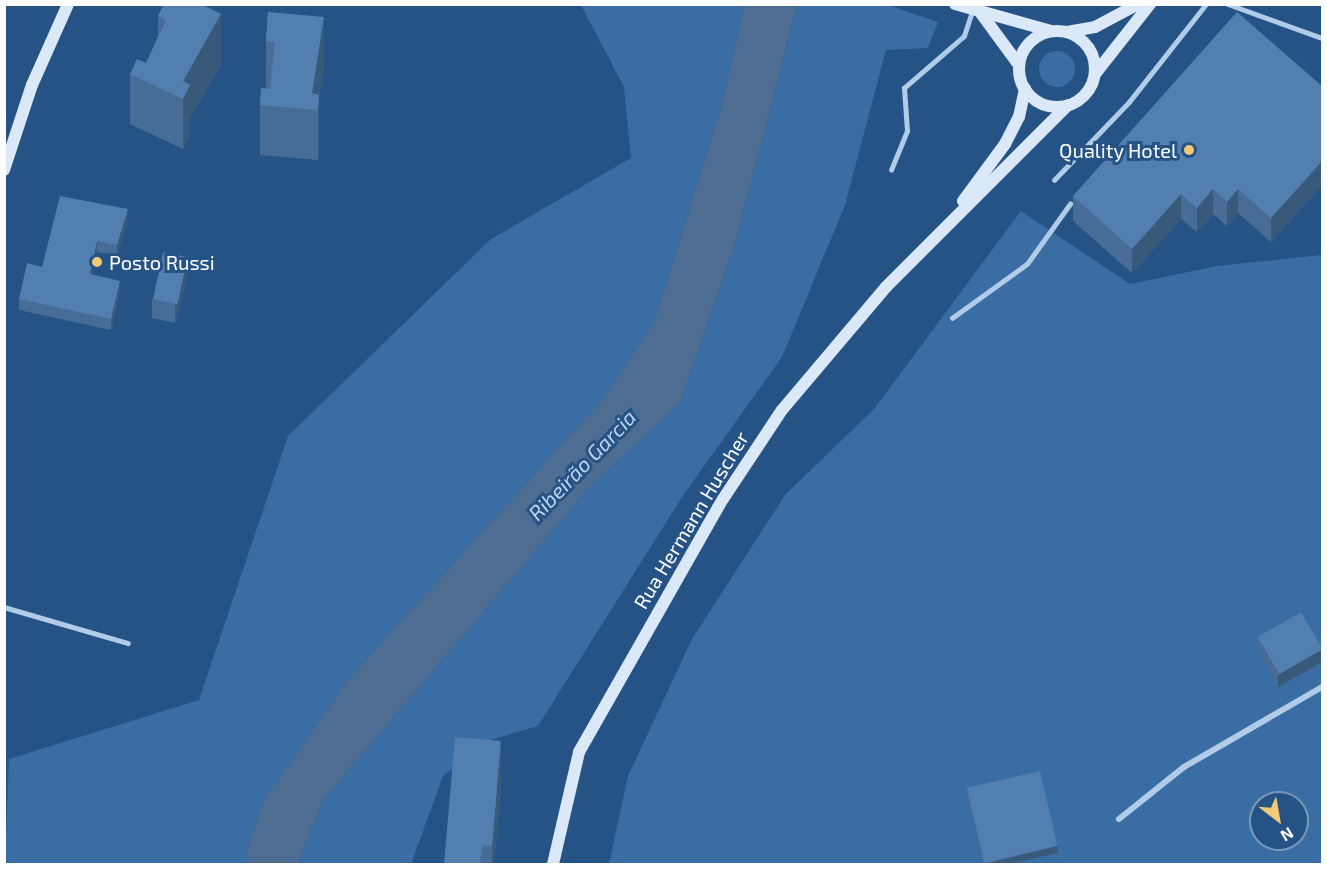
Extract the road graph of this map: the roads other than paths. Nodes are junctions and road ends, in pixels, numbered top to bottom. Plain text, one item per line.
1 (68, 4) edge
2 (955, 4) edge
3 (1138, 4) edge
4 (1150, 4) edge
5 (1206, 4) edge
6 (1228, 4) edge
7 (976, 10) junction
8 (1051, 31) junction
9 (1066, 32) junction
10 (1323, 38) edge
11 (1019, 65) junction
12 (1095, 74) junction
13 (1025, 89) junction
14 (1068, 105) junction
15 (4, 170) edge
16 (891, 170) dead end
17 (1054, 180) dead end
18 (1070, 204) dead end
19 (934, 237) junction
20 (952, 318) dead end
21 (4, 607) edge
22 (128, 643) dead end
23 (1323, 687) edge
24 (1119, 819) dead end
25 (553, 864) edge

1 - 15 main road
2 - 7 main road
3 - 9 main road
4 - 12 main road
5 - 17 lane
6 - 10 lane
7 - 8 main road
7 - 11 main road
7 - 16 lane
8 - 9 main road
8 - 11 main road
9 - 12 main road
11 - 13 main road
12 - 14 main road
13 - 14 main road
13 - 19 main road, Rua Hermann Huscher
14 - 19 main road, Rua Hermann Huscher
18 - 20 lane
19 - 25 main road, Rua Hermann Huscher
21 - 22 lane
23 - 24 street

